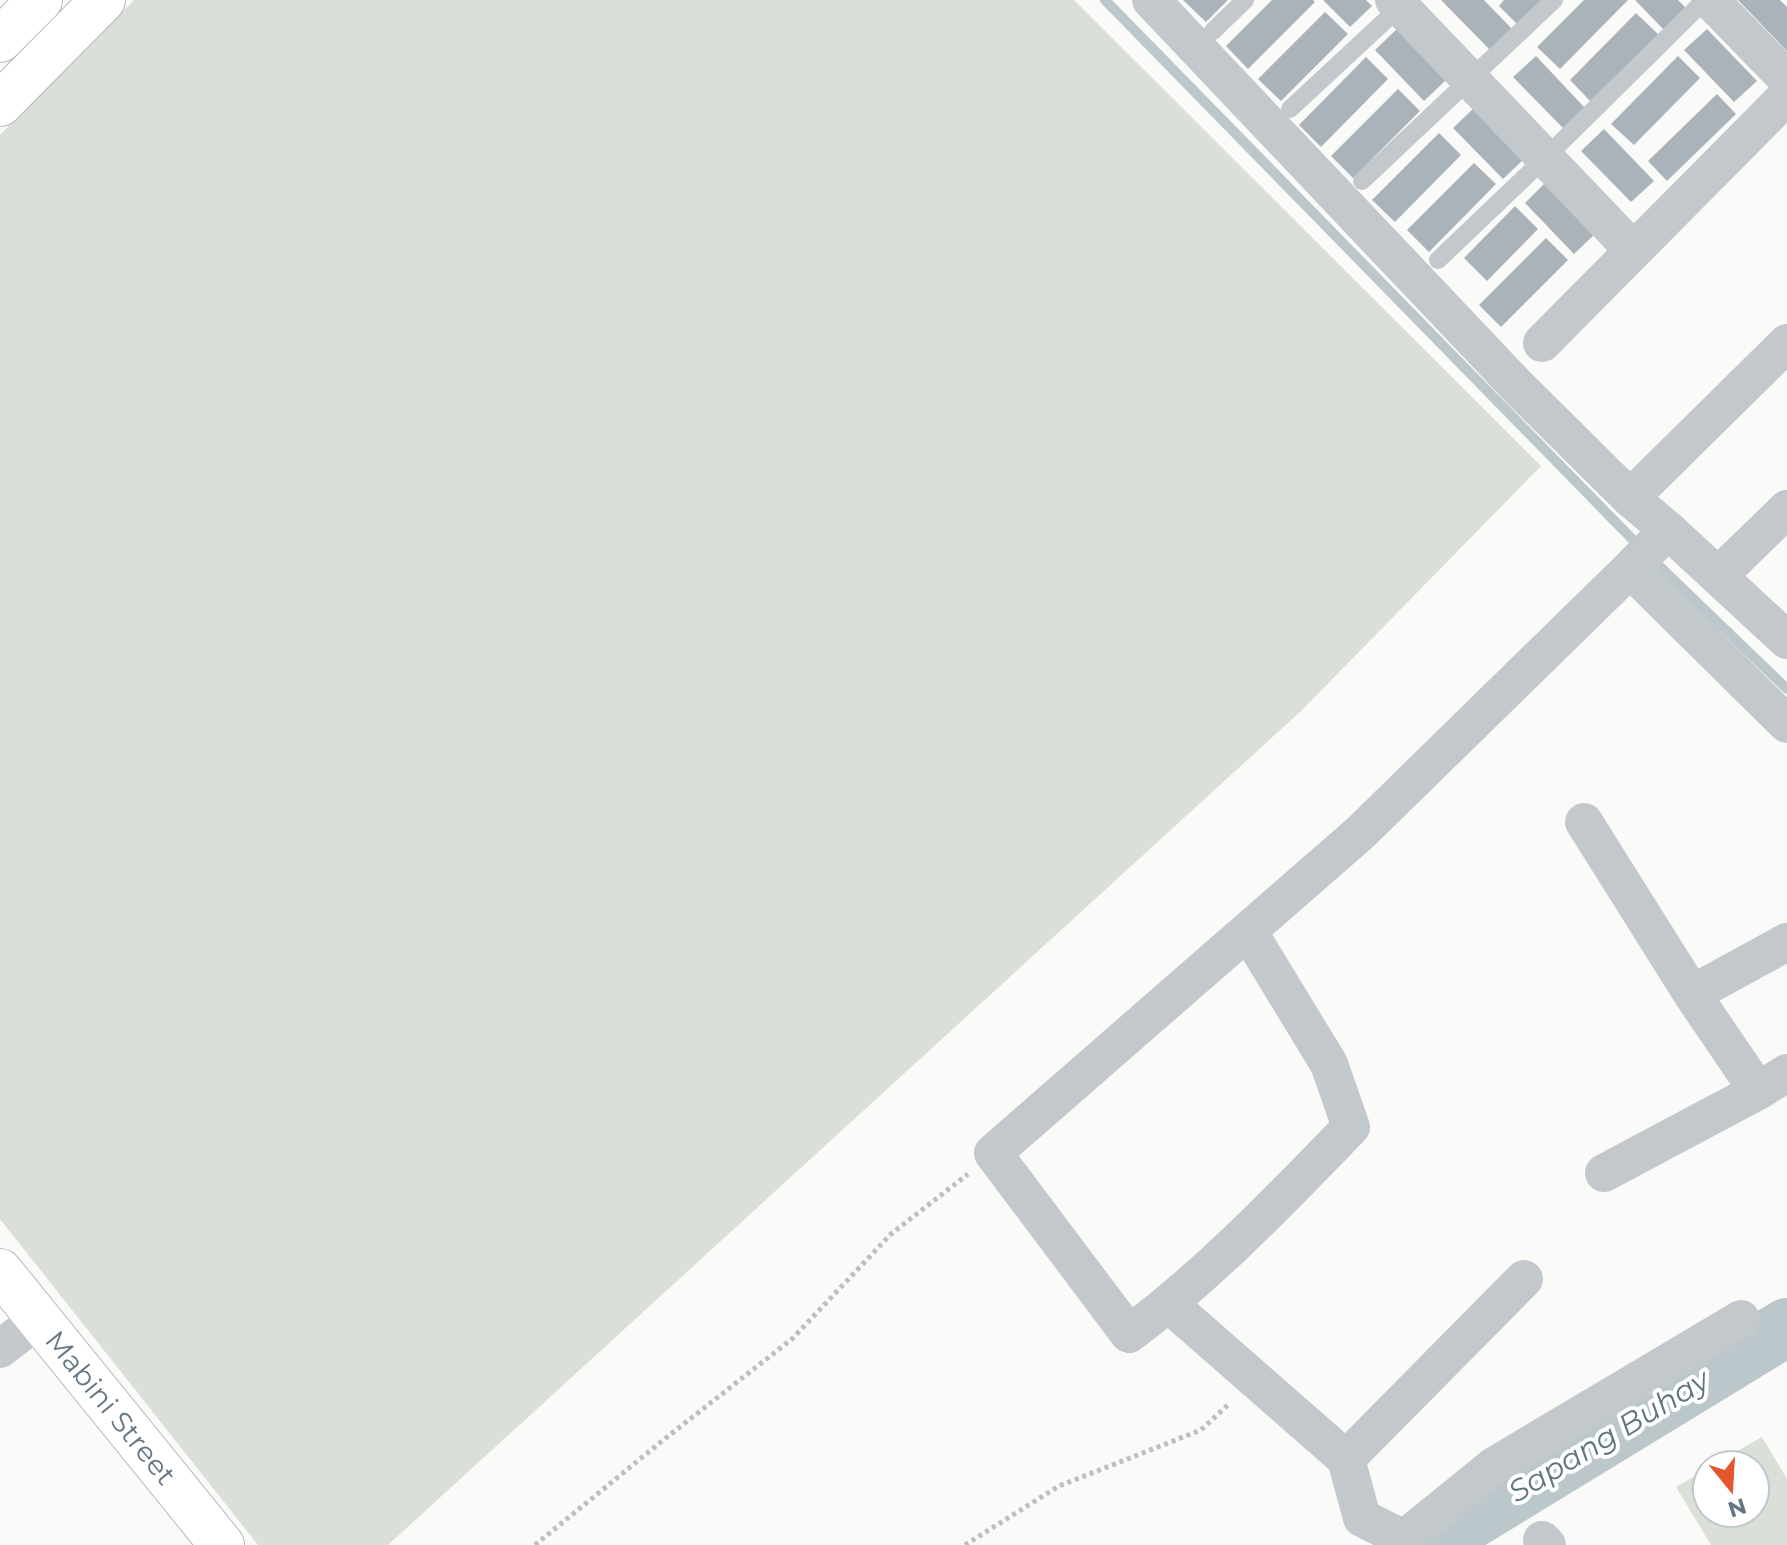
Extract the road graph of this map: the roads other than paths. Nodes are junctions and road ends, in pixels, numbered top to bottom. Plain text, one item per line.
1 (40, 0) edge
2 (103, 0) edge
3 (1151, 0) edge
4 (1245, 0) edge
5 (1554, 0) edge
6 (1708, 0) edge
7 (1400, 2) edge
8 (1213, 31) dead end
9 (0, 40) edge
10 (1787, 79) edge
11 (1470, 80) junction
12 (1787, 96) edge
13 (0, 104) edge
14 (1290, 109) dead end
15 (1545, 158) junction
16 (1362, 181) dead end
17 (1633, 250) junction
18 (1438, 260) dead end
19 (1542, 343) dead end
20 (1787, 343) edge
21 (1630, 498) junction
22 (1787, 509) edge
23 (1668, 530) junction
24 (1630, 569) junction
25 (1718, 576) junction
26 (1787, 640) edge
27 (1787, 724) edge
28 (1584, 822) dead end
29 (1248, 931) junction
30 (1787, 942) edge
31 (1692, 994) junction
32 (1772, 1082) edge
33 (1604, 1173) dead end
34 (0, 1271) edge
35 (1524, 1279) dead end
36 (1169, 1304) junction
37 (39, 1319) junction
38 (1741, 1319) dead end
39 (0, 1349) edge
40 (1346, 1459) junction
41 (222, 1545) edge

1 - 9 main road
2 - 13 main road
3 - 21 street
4 - 8 lane
5 - 11 lane
6 - 10 street
6 - 15 lane
7 - 11 street
7 - 14 lane
11 - 15 street
11 - 16 lane
12 - 17 street
15 - 17 street
15 - 18 lane
17 - 19 street
20 - 21 street
21 - 23 street
22 - 25 street
23 - 24 street
23 - 25 street
24 - 27 street
24 - 29 street
25 - 26 street
28 - 31 street
29 - 36 street
29 - 36 street
30 - 31 street
31 - 32 street
32 - 33 street
34 - 37 main road, Mabini Street
35 - 40 street
36 - 40 street
37 - 39 street
37 - 41 main road, Mabini Street
38 - 40 street

